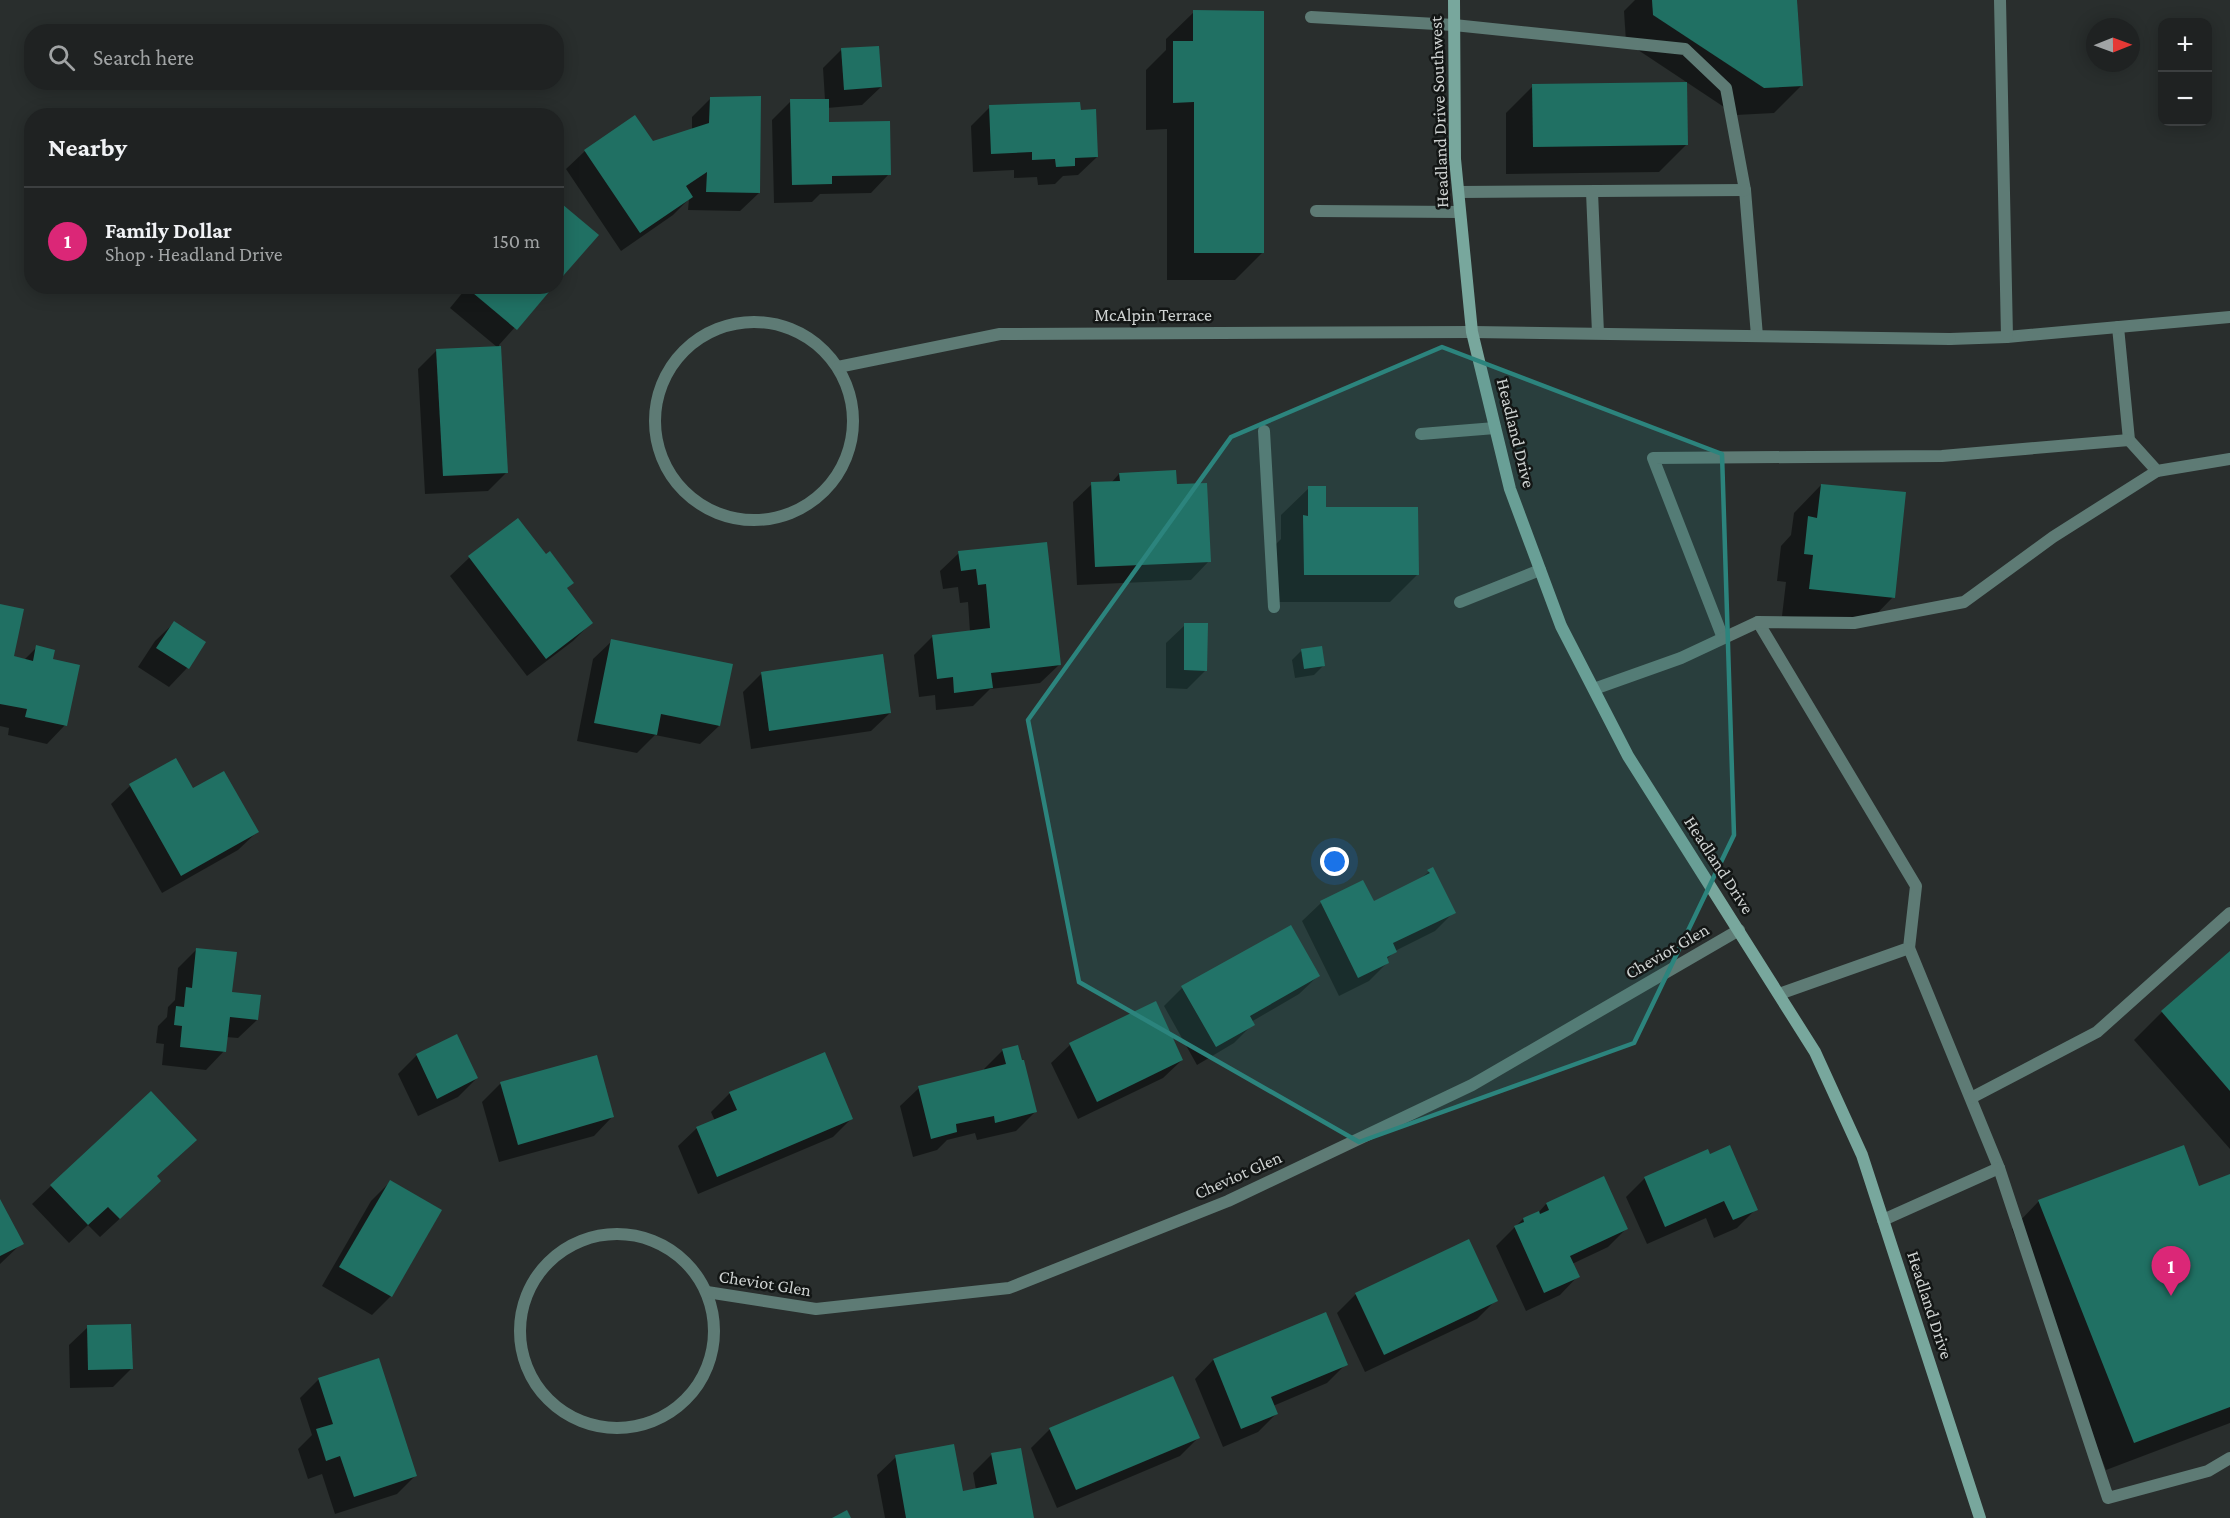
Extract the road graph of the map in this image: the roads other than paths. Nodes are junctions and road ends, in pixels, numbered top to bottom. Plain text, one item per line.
1 (1454, 0) edge
2 (2000, 0) edge
3 (1311, 17) dead end
4 (1454, 25) junction
5 (1745, 190) junction
6 (1459, 192) junction
7 (1592, 192) junction
8 (1316, 211) dead end
9 (1461, 218) junction
10 (2230, 317) edge
11 (2118, 327) junction
12 (1472, 332) junction
13 (1598, 333) junction
14 (1757, 336) junction
15 (2007, 337) junction
16 (838, 367) junction
17 (1495, 428) junction
18 (1264, 431) dead end
19 (1420, 434) dead end
20 (2129, 440) junction
21 (2230, 459) edge
22 (2157, 471) junction
23 (1540, 570) junction
24 (1460, 602) dead end
25 (1274, 607) dead end
26 (1758, 622) junction
27 (1723, 639) junction
28 (1594, 689) junction
29 (2230, 913) edge
30 (1739, 930) junction
31 (1909, 948) junction
32 (1779, 994) junction
33 (1971, 1098) junction
34 (1999, 1168) junction
35 (1883, 1220) junction
36 (707, 1292) junction
37 (2230, 1458) edge
38 (1980, 1518) edge

1 - 4 main road, Headland Drive Southwest
2 - 15 street
3 - 4 street
4 - 5 street
4 - 6 main road, Headland Drive Southwest
5 - 7 street
5 - 14 street
6 - 7 street
6 - 9 main road, Headland Drive Southwest
7 - 13 street
8 - 9 street
9 - 12 main road, Headland Drive
10 - 11 street, McAlpin Terrace
11 - 15 street, McAlpin Terrace
11 - 20 street
12 - 13 street, McAlpin Terrace
12 - 16 street, McAlpin Terrace
12 - 17 main road, Headland Drive
13 - 14 street, McAlpin Terrace
14 - 15 street, McAlpin Terrace
16 - 16 street
17 - 19 street
17 - 23 main road, Headland Drive
18 - 25 street
20 - 22 street
20 - 27 street
21 - 22 street
22 - 26 street
23 - 24 street
23 - 28 main road, Headland Drive
26 - 27 street
26 - 31 street
27 - 28 street
28 - 30 main road, Headland Drive
29 - 33 street
30 - 32 main road, Headland Drive
30 - 36 street, Cheviot Glen
31 - 32 street
31 - 33 street
32 - 35 main road, Headland Drive
33 - 34 street
34 - 35 street
34 - 37 street
35 - 38 main road, Headland Drive
36 - 36 street, Cheviot Glen

